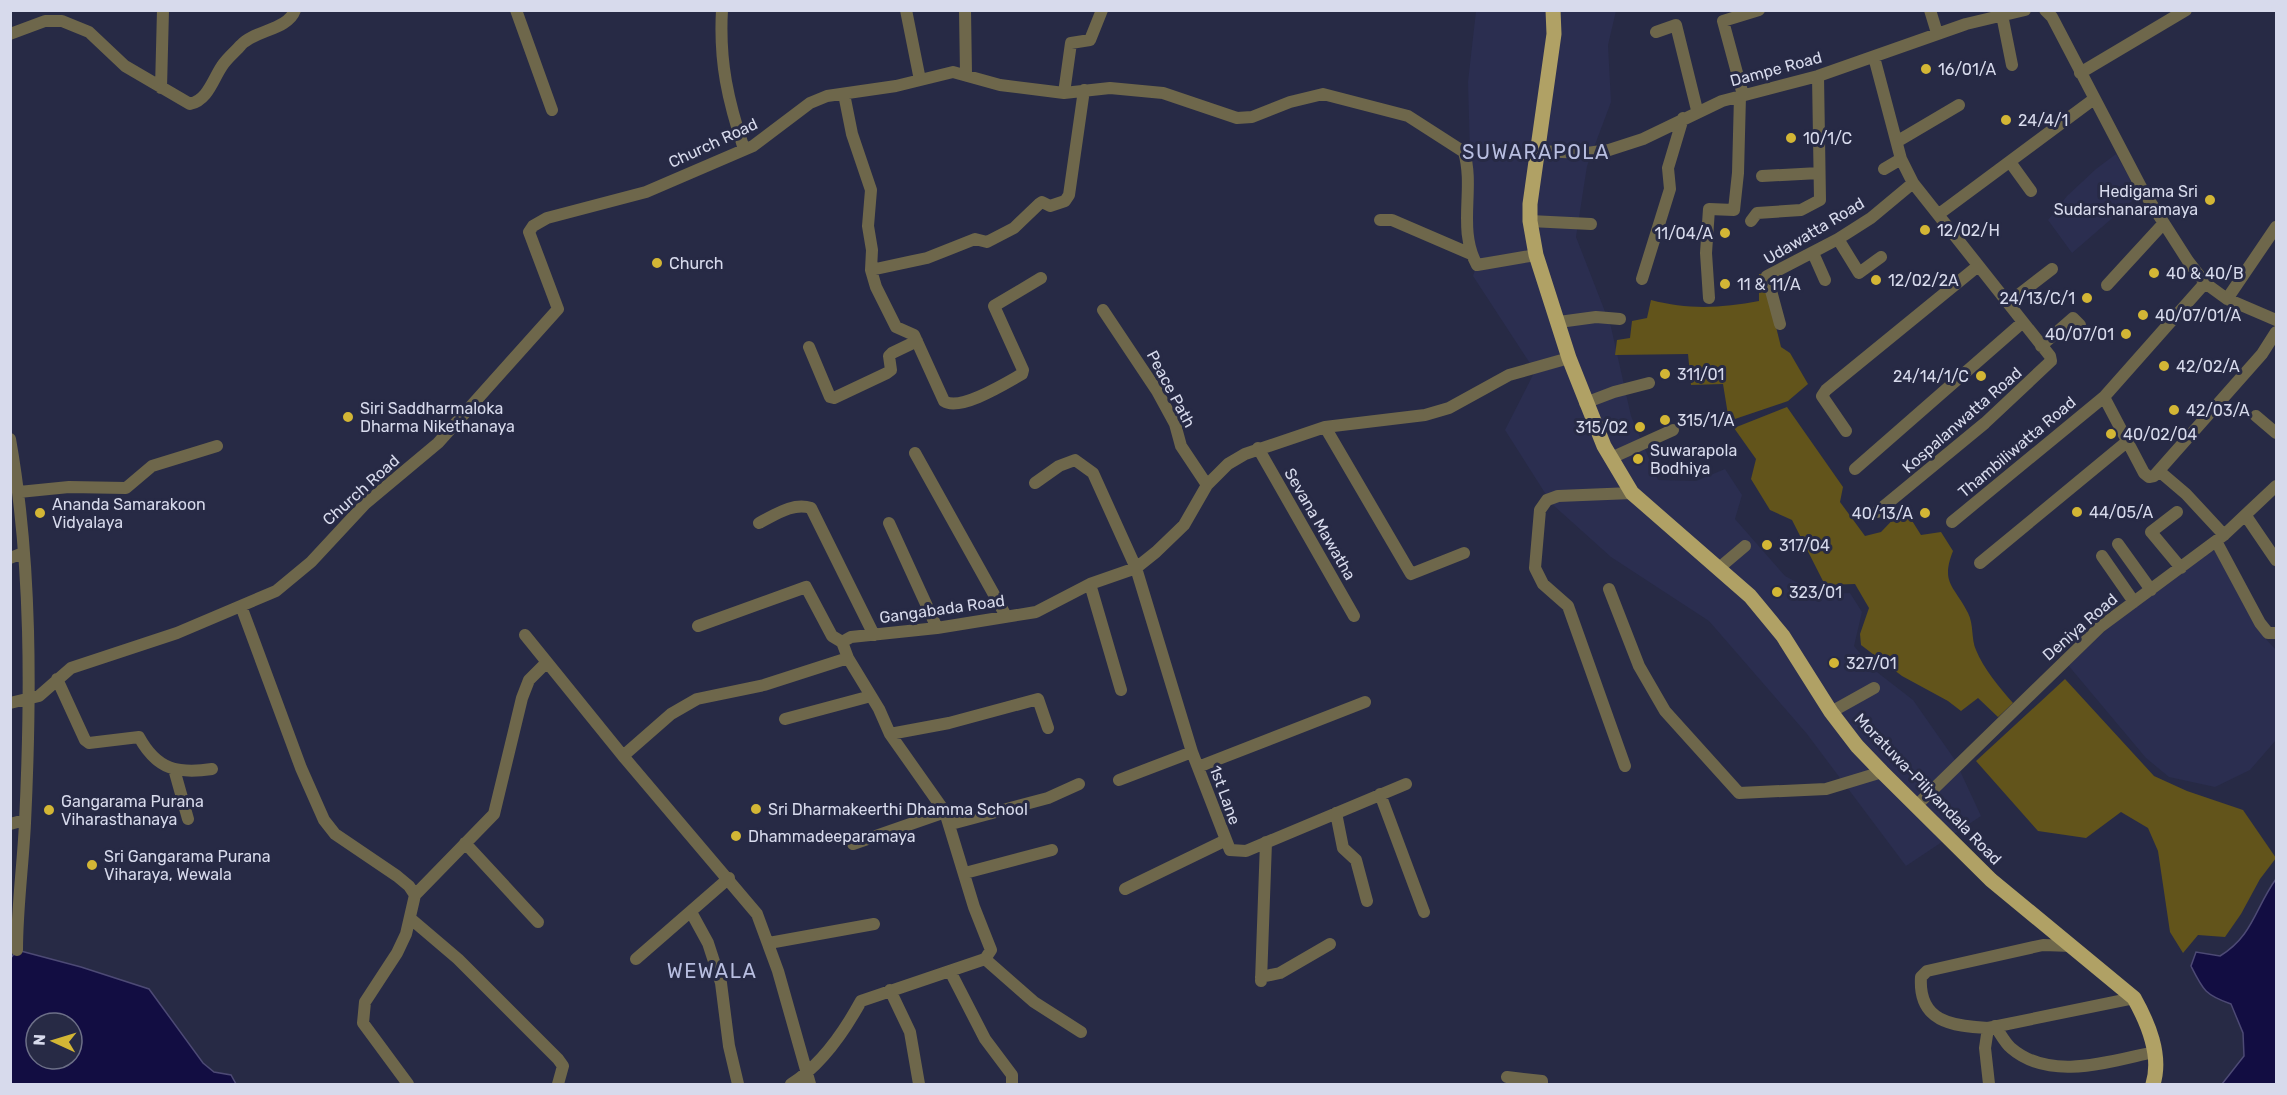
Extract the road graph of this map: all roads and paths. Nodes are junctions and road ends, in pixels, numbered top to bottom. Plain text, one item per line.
1 (163, 10) edge
2 (295, 10) edge
3 (516, 10) edge
4 (722, 10) edge
5 (906, 10) edge
6 (965, 10) edge
7 (1102, 10) edge
8 (1553, 10) edge
9 (1760, 10) edge
10 (1930, 10) edge
11 (2025, 10) edge
12 (2045, 10) edge
13 (2186, 10) edge
14 (2002, 15) junction
15 (1656, 32) dead end
16 (1937, 33) junction
17 (10, 34) edge
18 (1874, 57) junction
19 (2012, 65) dead end
20 (2080, 73) junction
21 (966, 74) junction
22 (1818, 76) junction
23 (920, 80) junction
24 (161, 88) junction
25 (1084, 90) junction
26 (1064, 93) junction
27 (844, 94) junction
28 (1742, 95) junction
29 (2094, 99) junction
30 (1959, 105) dead end
31 (552, 110) dead end
32 (1697, 110) junction
33 (1683, 118) junction
34 (1898, 141) junction
35 (744, 149) junction
36 (1537, 151) junction
37 (1901, 159) junction
38 (2010, 162) junction
39 (1884, 169) dead end
40 (1819, 173) junction
41 (1762, 176) dead end
42 (1913, 183) junction
43 (2031, 190) dead end
44 (1939, 214) junction
45 (1380, 220) dead end
46 (1750, 220) dead end
47 (1530, 221) junction
48 (1592, 224) dead end
49 (2163, 224) junction
50 (2277, 227) edge
51 (1838, 239) junction
52 (1813, 253) junction
53 (1471, 254) junction
54 (1536, 255) junction
55 (1881, 257) dead end
56 (1978, 266) junction
57 (2052, 269) dead end
58 (871, 270) junction
59 (1041, 278) dead end
60 (1642, 279) dead end
61 (1825, 280) dead end
62 (2205, 282) junction
63 (2107, 285) dead end
64 (1709, 298) dead end
65 (2227, 299) junction
66 (2008, 303) junction
67 (1104, 310) dead end
68 (1620, 319) dead end
69 (2277, 320) edge
70 (1559, 322) junction
71 (2023, 322) junction
72 (1780, 324) dead end
73 (2080, 326) dead end
74 (2277, 332) edge
75 (917, 341) junction
76 (2041, 345) junction
77 (809, 347) dead end
78 (1569, 358) junction
79 (1649, 383) dead end
80 (2104, 397) junction
81 (1585, 403) junction
82 (2256, 416) dead end
83 (1325, 427) junction
84 (1673, 430) dead end
85 (1846, 431) dead end
86 (2277, 433) edge
87 (10, 439) edge
88 (2129, 440) junction
89 (217, 446) dead end
90 (1258, 448) junction
91 (915, 453) dead end
92 (1611, 458) junction
93 (1856, 470) dead end
94 (2159, 471) junction
95 (1035, 483) dead end
96 (1207, 485) junction
97 (2273, 489) edge
98 (18, 492) junction
99 (1632, 493) junction
100 (2277, 504) edge
101 (1877, 512) dead end
102 (2177, 512) dead end
103 (2246, 516) junction
104 (1952, 522) dead end
105 (759, 523) dead end
106 (889, 523) dead end
107 (2220, 538) junction
108 (2118, 544) dead end
109 (1745, 546) dead end
110 (23, 553) junction
111 (1464, 553) dead end
112 (2102, 556) dead end
113 (10, 558) edge
114 (1985, 559) dead end
115 (2277, 560) edge
116 (1136, 568) junction
117 (1719, 568) junction
118 (2181, 568) junction
119 (1090, 584) junction
120 (1609, 589) dead end
121 (2151, 590) junction
122 (2134, 602) junction
123 (241, 606) junction
124 (1006, 616) junction
125 (1354, 616) dead end
126 (698, 626) dead end
127 (937, 627) junction
128 (2276, 634) edge
129 (525, 635) dead end
130 (874, 635) junction
131 (842, 642) junction
132 (848, 658) junction
133 (545, 664) junction
134 (57, 679) junction
135 (1874, 688) dead end
136 (1121, 690) dead end
137 (872, 696) junction
138 (26, 700) junction
139 (1365, 702) dead end
140 (10, 703) edge
141 (1831, 712) junction
142 (786, 719) dead end
143 (1048, 728) dead end
144 (890, 734) junction
145 (1192, 752) junction
146 (623, 756) junction
147 (1624, 766) dead end
148 (1198, 767) junction
149 (174, 769) junction
150 (212, 769) dead end
151 (1882, 772) junction
152 (1119, 780) dead end
153 (1079, 784) dead end
154 (1406, 784) dead end
155 (1380, 795) junction
156 (1917, 805) junction
157 (1336, 813) junction
158 (948, 818) junction
159 (188, 819) dead end
160 (25, 820) junction
161 (10, 824) edge
162 (1224, 841) junction
163 (1266, 842) junction
164 (465, 843) junction
165 (853, 844) dead end
166 (1052, 849) dead end
167 (965, 873) junction
168 (729, 878) junction
169 (1125, 889) dead end
170 (415, 895) junction
171 (1367, 901) dead end
172 (691, 912) junction
173 (1424, 912) dead end
174 (411, 919) junction
175 (538, 922) dead end
176 (874, 924) dead end
177 (768, 943) junction
178 (1330, 944) dead end
179 (2072, 946) junction
180 (17, 950) dead end
181 (985, 958) junction
182 (636, 959) dead end
183 (950, 971) junction
184 (890, 990) junction
185 (2134, 998) junction
186 (1991, 1027) junction
187 (1081, 1032) dead end
188 (2154, 1052) junction
189 (1507, 1077) dead end
190 (809, 1079) edge
191 (408, 1084) edge
192 (558, 1084) edge
193 (738, 1084) edge
194 (791, 1084) edge
195 (919, 1084) edge
196 (1012, 1084) edge
197 (1542, 1084) edge
198 (1989, 1084) edge
199 (2153, 1084) edge

1 - 24 street
2 - 24 street
3 - 31 street
4 - 35 street
5 - 23 street
6 - 21 street
7 - 26 street
8 - 36 main road, Moratuwa-Piliyandala Road
9 - 28 street
10 - 16 street
11 - 14 street, Dampe Road
12 - 20 street
13 - 20 street
14 - 16 street, Dampe Road
14 - 19 street
15 - 32 street
16 - 18 street, Dampe Road
17 - 24 street
18 - 22 street, Dampe Road
18 - 34 street
20 - 29 street
21 - 23 street, Church Road
21 - 26 street, Church Road
22 - 28 street, Dampe Road
22 - 40 street
23 - 27 street, Church Road
25 - 26 street, Church Road
25 - 53 street, Church Road
25 - 58 street
27 - 35 street, Church Road
27 - 58 street
28 - 32 street, Dampe Road
28 - 64 street
29 - 38 street
29 - 49 street
30 - 34 street
32 - 33 street, Dampe Road
33 - 36 street, Dampe Road
33 - 60 street
34 - 37 street
35 - 123 street, Church Road
36 - 47 main road, Moratuwa-Piliyandala Road
37 - 39 street
37 - 42 street
38 - 43 street
38 - 44 street
40 - 41 street
40 - 46 street
42 - 44 street
42 - 51 street, Udawatta Road
44 - 56 street
45 - 53 street
47 - 48 street
47 - 54 main road, Moratuwa-Piliyandala Road
49 - 62 street
49 - 63 street
50 - 65 street
51 - 52 street, Udawatta Road
51 - 55 street
52 - 61 street
52 - 72 street, Udawatta Road
53 - 54 street
54 - 70 main road, Moratuwa-Piliyandala Road
56 - 66 street
56 - 85 street
57 - 66 street
58 - 75 street
59 - 75 street
62 - 65 street
62 - 80 street, Thambiliwatta Road
65 - 69 street
66 - 71 street
67 - 96 street, Peace Path
68 - 70 street
70 - 78 main road, Moratuwa-Piliyandala Road
71 - 76 street
71 - 93 street, Kospalanwatta Road
73 - 76 street
74 - 94 street
75 - 77 street
76 - 101 street, Kospalanwatta Road
78 - 81 main road, Moratuwa-Piliyandala Road
78 - 83 street, Gangabada Road
79 - 81 street
80 - 88 street
80 - 104 street, Thambiliwatta Road
81 - 92 main road, Moratuwa-Piliyandala Road
82 - 86 street
83 - 90 street, Gangabada Road
83 - 111 street
84 - 92 street
87 - 98 street
88 - 94 street
88 - 114 street
89 - 98 street
90 - 96 street, Gangabada Road
90 - 125 street, Sevana Mawatha
91 - 124 street
92 - 99 main road, Moratuwa-Piliyandala Road
94 - 107 street
95 - 116 street, 1st Lane
96 - 116 street, Gangabada Road
97 - 100 street
97 - 103 street, Deniya Road
98 - 110 street
99 - 117 main road, Moratuwa-Piliyandala Road
99 - 147 street
102 - 118 street
103 - 107 street, Deniya Road
103 - 115 street
105 - 130 street
106 - 127 street
107 - 118 street, Deniya Road
107 - 128 street
108 - 121 street
109 - 117 street
110 - 113 street
110 - 138 street
112 - 122 street
116 - 119 street, Gangabada Road
116 - 145 street, 1st Lane
117 - 141 main road, Moratuwa-Piliyandala Road
118 - 121 street, Deniya Road
119 - 124 street, Gangabada Road
119 - 136 street
120 - 151 street
121 - 122 street, Deniya Road
122 - 156 street, Deniya Road
123 - 134 street, Church Road
123 - 170 street
124 - 127 street, Gangabada Road
126 - 131 street
127 - 130 street, Gangabada Road
129 - 133 street
130 - 131 street, Gangabada Road
131 - 132 street
132 - 137 street
132 - 146 street
133 - 146 street
133 - 164 street
134 - 138 street, Church Road
134 - 149 street
135 - 141 street
137 - 142 street
137 - 144 street
138 - 140 street
138 - 160 street
139 - 148 street
141 - 151 main road, Moratuwa-Piliyandala Road
143 - 144 street
144 - 158 street
145 - 148 street, 1st Lane
145 - 152 street
146 - 168 street
148 - 162 street, 1st Lane
149 - 150 street
149 - 159 street
151 - 156 main road, Moratuwa-Piliyandala Road
153 - 158 street
154 - 155 street, 1st Lane
155 - 157 street, 1st Lane
155 - 173 street
156 - 179 main road, Moratuwa-Piliyandala Road
157 - 163 street, 1st Lane
157 - 171 street
158 - 165 street
158 - 167 street
160 - 161 street
160 - 180 street
162 - 163 street, 1st Lane
162 - 169 street
163 - 178 street
164 - 170 street
164 - 175 street
166 - 167 street
167 - 181 street
168 - 172 street
168 - 177 street
170 - 174 street
172 - 182 street
172 - 193 street
174 - 191 street
174 - 192 street
176 - 177 street
177 - 190 street
179 - 185 main road, Moratuwa-Piliyandala Road
179 - 186 street
181 - 183 street
181 - 187 street
183 - 184 street
183 - 196 street
184 - 190 street
184 - 195 street
185 - 186 street
185 - 188 main road, Moratuwa-Piliyandala Road
186 - 188 street
186 - 198 street
188 - 199 main road, Moratuwa-Piliyandala Road
189 - 197 street
190 - 194 street

